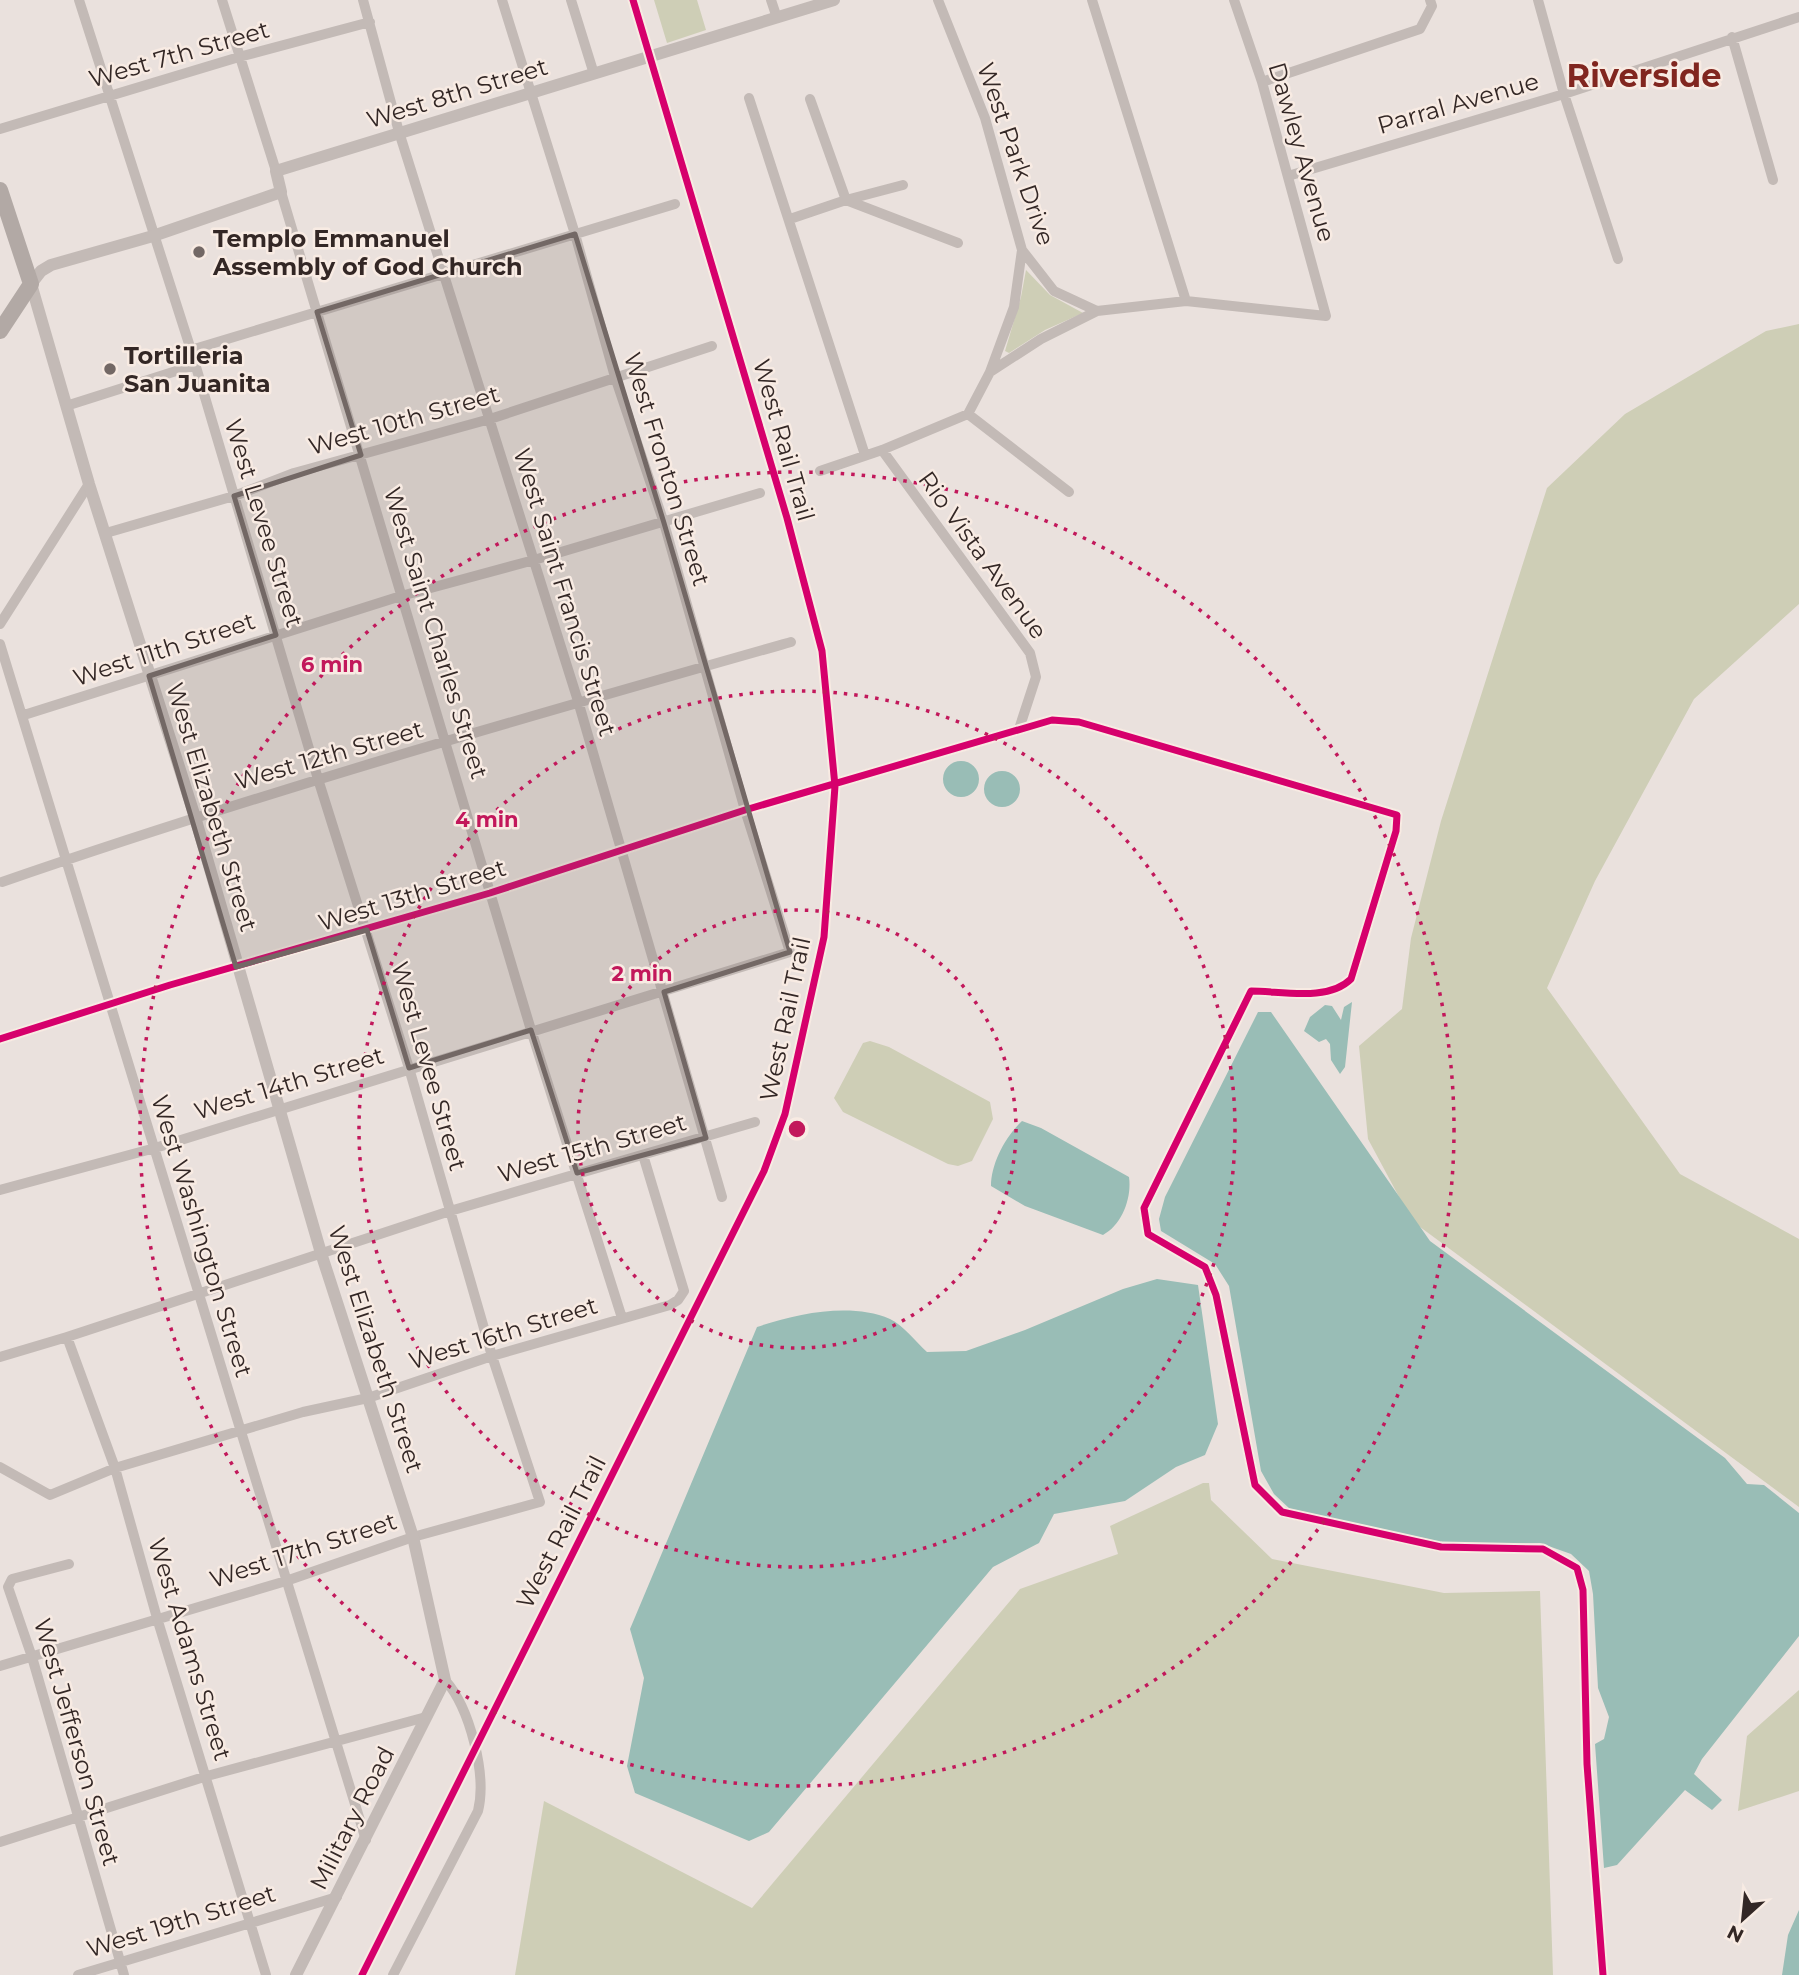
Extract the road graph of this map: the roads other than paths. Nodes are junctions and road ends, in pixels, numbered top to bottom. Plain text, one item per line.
1 (79, 0) edge
2 (222, 0) edge
3 (363, 0) edge
4 (502, 0) edge
5 (571, 0) edge
6 (771, 0) edge
7 (834, 0) edge
8 (938, 0) edge
9 (1092, 0) edge
10 (1234, 0) edge
11 (1430, 0) edge
12 (1538, 0) edge
13 (1799, 16) edge
14 (777, 18) junction
15 (370, 22) junction
16 (1732, 37) junction
17 (239, 57) junction
18 (594, 74) junction
19 (1262, 82) junction
20 (528, 93) junction
21 (110, 94) junction
22 (1564, 94) junction
23 (749, 98) dead end
24 (810, 99) dead end
25 (0, 129) edge
26 (399, 132) junction
27 (276, 171) junction
28 (1288, 176) junction
29 (1773, 180) dead end
30 (904, 185) dead end
31 (0, 190) edge
32 (281, 192) junction
33 (846, 201) junction
34 (675, 204) dead end
35 (790, 219) junction
36 (575, 234) junction
37 (153, 236) junction
38 (958, 243) dead end
39 (1022, 250) junction
40 (1618, 260) dead end
41 (444, 274) junction
42 (31, 284) junction
43 (1186, 301) junction
44 (317, 312) junction
45 (1097, 312) junction
46 (0, 331) edge
47 (712, 346) dead end
48 (191, 351) junction
49 (195, 365) junction
50 (990, 372) junction
51 (615, 377) junction
52 (66, 405) junction
53 (968, 414) junction
54 (490, 419) junction
55 (882, 450) junction
56 (361, 455) junction
57 (865, 455) junction
58 (820, 471) dead end
59 (89, 484) junction
60 (1069, 492) dead end
61 (760, 493) dead end
62 (234, 496) junction
63 (664, 523) junction
64 (106, 533) junction
65 (534, 560) junction
66 (401, 596) junction
67 (0, 624) edge
68 (276, 635) junction
69 (791, 642) dead end
70 (0, 644) edge
71 (705, 666) junction
72 (149, 676) junction
73 (578, 701) junction
74 (24, 715) junction
75 (1019, 729) junction
76 (447, 742) junction
77 (318, 779) junction
78 (745, 810) junction
79 (195, 817) junction
80 (620, 849) junction
81 (66, 860) junction
82 (2, 882) dead end
83 (491, 893) junction
84 (367, 930) junction
85 (790, 952) joint
86 (236, 967) junction
87 (664, 992) junction
88 (108, 1003) junction
89 (531, 1030) junction
90 (0, 1039) edge
91 (409, 1068) junction
92 (279, 1108) junction
93 (755, 1122) dead end
94 (706, 1138) junction
95 (155, 1148) junction
96 (643, 1155) junction
97 (577, 1173) junction
98 (0, 1190) edge
99 (722, 1197) dead end
100 (450, 1211) junction
101 (321, 1253) junction
102 (199, 1292) junction
103 (622, 1318) junction
104 (67, 1338) junction
105 (492, 1356) junction
106 (0, 1357) edge
107 (368, 1398) junction
108 (238, 1432) junction
109 (0, 1467) edge
110 (115, 1468) junction
111 (540, 1502) joint
112 (412, 1537) junction
113 (69, 1564) dead end
114 (286, 1581) junction
115 (157, 1618) junction
116 (32, 1657) junction
117 (0, 1666) edge
118 (445, 1680) junction
119 (426, 1717) junction
120 (334, 1743) junction
121 (206, 1776) junction
122 (77, 1818) junction
123 (366, 1840) junction
124 (0, 1842) edge
125 (337, 1896) junction
126 (252, 1921) junction
127 (120, 1962) junction
128 (78, 1975) edge
129 (124, 1975) edge
130 (266, 1975) edge
131 (296, 1975) edge
132 (394, 1975) edge
133 (1603, 1975) edge

1 - 21 street, West Levee Street
2 - 17 street, West Saint Charles Street
3 - 15 street, West Saint Francis Street
4 - 20 street, West Fronton Street
5 - 18 street
6 - 14 street
7 - 14 street, West 8th Street
8 - 39 street, West Park Drive
9 - 43 street
10 - 19 street, Dawley Avenue
11 - 19 street
12 - 22 street
13 - 16 street, Parral Avenue
14 - 18 street, West 8th Street
15 - 17 street, West 7th Street
15 - 26 street, West Saint Francis Street
16 - 22 street, Parral Avenue
16 - 29 street
17 - 21 street, West 7th Street
17 - 27 street, West Saint Charles Street
18 - 20 street, West 8th Street
19 - 28 street, Dawley Avenue
20 - 26 street, West 8th Street
20 - 36 street, West Fronton Street
21 - 25 street, West 7th Street
21 - 37 street, West Levee Street
22 - 28 street, Parral Avenue
22 - 40 street
23 - 35 street
24 - 33 street
26 - 27 street, West 8th Street
26 - 41 street, West Saint Francis Street
27 - 32 street, West Saint Charles Street
28 - 43 street, Dawley Avenue
30 - 33 street
31 - 42 main road, West Elizabeth Street
32 - 37 street
32 - 44 street, West Saint Charles Street
33 - 35 street
33 - 38 street
34 - 36 street
35 - 57 street
36 - 41 street
36 - 51 street, West Fronton Street
37 - 42 street
37 - 48 street, West Levee Street
39 - 45 street, West Park Drive
39 - 50 street
41 - 44 street
41 - 54 street, West Saint Francis Street
42 - 46 main road
42 - 52 street, West Elizabeth Street
43 - 45 street
44 - 48 street
44 - 56 street, West Saint Charles Street
45 - 50 street
47 - 51 street, West 10th Street
48 - 49 street, West Levee Street
49 - 52 street
49 - 62 street, West Levee Street
50 - 53 street
51 - 54 street, West 10th Street
51 - 63 street, West Fronton Street
52 - 59 street, West Elizabeth Street
53 - 55 street
53 - 60 street
54 - 56 street, West 10th Street
54 - 65 street, West Saint Francis Street
55 - 57 street
55 - 75 street, Rio Vista Avenue
56 - 62 street, West 10th Street
56 - 66 street, West Saint Charles Street
57 - 58 street
59 - 64 street, West Elizabeth Street
59 - 67 street
61 - 63 street, West 11th Street
62 - 64 street, West 10th Street
62 - 68 street, West Levee Street
63 - 65 street, West 11th Street
63 - 71 street, West Fronton Street
64 - 72 street, West Elizabeth Street
65 - 66 street, West 11th Street
65 - 73 street, West Saint Francis Street
66 - 68 street, West 11th Street
66 - 76 street, West Saint Charles Street
68 - 72 street, West 11th Street
68 - 77 street, West Levee Street
69 - 71 street, West 12th Street
70 - 74 street, West Washington Street
71 - 73 street, West 12th Street
71 - 78 street, West Fronton Street
72 - 74 street, West 11th Street
72 - 79 street, West Elizabeth Street
73 - 76 street, West 12th Street
73 - 80 street, West Saint Francis Street
74 - 81 street, West Washington Street
75 - 78 street, West 13th Street
75 - 133 street, West 13th Street
76 - 77 street, West 12th Street
76 - 83 street, West Saint Charles Street
77 - 79 street, West 12th Street
77 - 84 street, West Levee Street
78 - 80 street, West 13th Street
78 - 85 street, West Fronton Street
79 - 81 street, West 12th Street
79 - 86 street, West Elizabeth Street
80 - 83 street, West 13th Street
80 - 87 street, West Saint Francis Street
81 - 82 street, West 12th Street
81 - 88 street, West Washington Street
83 - 84 street, West 13th Street
83 - 89 street, West Saint Charles Street
84 - 86 street, West 13th Street
84 - 91 street, West Levee Street
85 - 87 street, West 14th Street
86 - 88 street, West 13th Street
86 - 92 street, West Elizabeth Street
87 - 89 street, West 14th Street
87 - 94 street, West Saint Francis Street
88 - 90 street, West 13th Street
88 - 95 street, West Washington Street
89 - 91 street, West 14th Street
89 - 97 street, West Saint Charles Street
91 - 92 street, West 14th Street
91 - 100 street, West Levee Street
92 - 95 street, West 14th Street
92 - 101 street, West Elizabeth Street
93 - 94 street, West 15th Street
94 - 96 street, West 15th Street
94 - 99 street, West Saint Francis Street
95 - 98 street, West 14th Street
95 - 102 street, West Washington Street
96 - 97 street, West 15th Street
96 - 103 street, West 16th Street
97 - 100 street, West 15th Street
97 - 103 street, West Saint Charles Street
100 - 101 street, West 15th Street
100 - 105 street, West Levee Street
101 - 102 street, West 15th Street
101 - 107 street, West Elizabeth Street
102 - 104 street, West 15th Street
102 - 108 street, West Washington Street
103 - 105 street, West 16th Street
104 - 106 street, West 15th Street
104 - 110 street, West Adams Street
105 - 107 street, West 16th Street
105 - 111 street, West Levee Street
107 - 108 street, West 16th Street
107 - 112 street, West Elizabeth Street
108 - 110 street, West 16th Street
108 - 114 street, West Washington Street
109 - 110 street, West 16th Street
110 - 115 street, West Adams Street
111 - 112 street, West 17th Street
112 - 114 street, West 17th Street
112 - 118 street, West Elizabeth Street
113 - 116 street, West Jefferson Street
114 - 115 street, West 17th Street
114 - 120 street, West Washington Street
115 - 116 street, West 17th Street
115 - 121 street, West Adams Street
116 - 117 street, West 17th Street
116 - 122 street, West Jefferson Street
118 - 119 street, Military Road
118 - 132 street
119 - 120 street
119 - 123 street, Military Road
120 - 121 street
120 - 123 street, West Washington Street
121 - 122 street
121 - 126 street, West Adams Street
122 - 124 street
122 - 127 street, West Jefferson Street
123 - 125 street, Military Road
125 - 126 street, West 19th Street
125 - 131 street, Military Road
126 - 127 street, West 19th Street
126 - 130 street, West Adams Street
127 - 128 street, West 19th Street
127 - 129 street, West Jefferson Street

